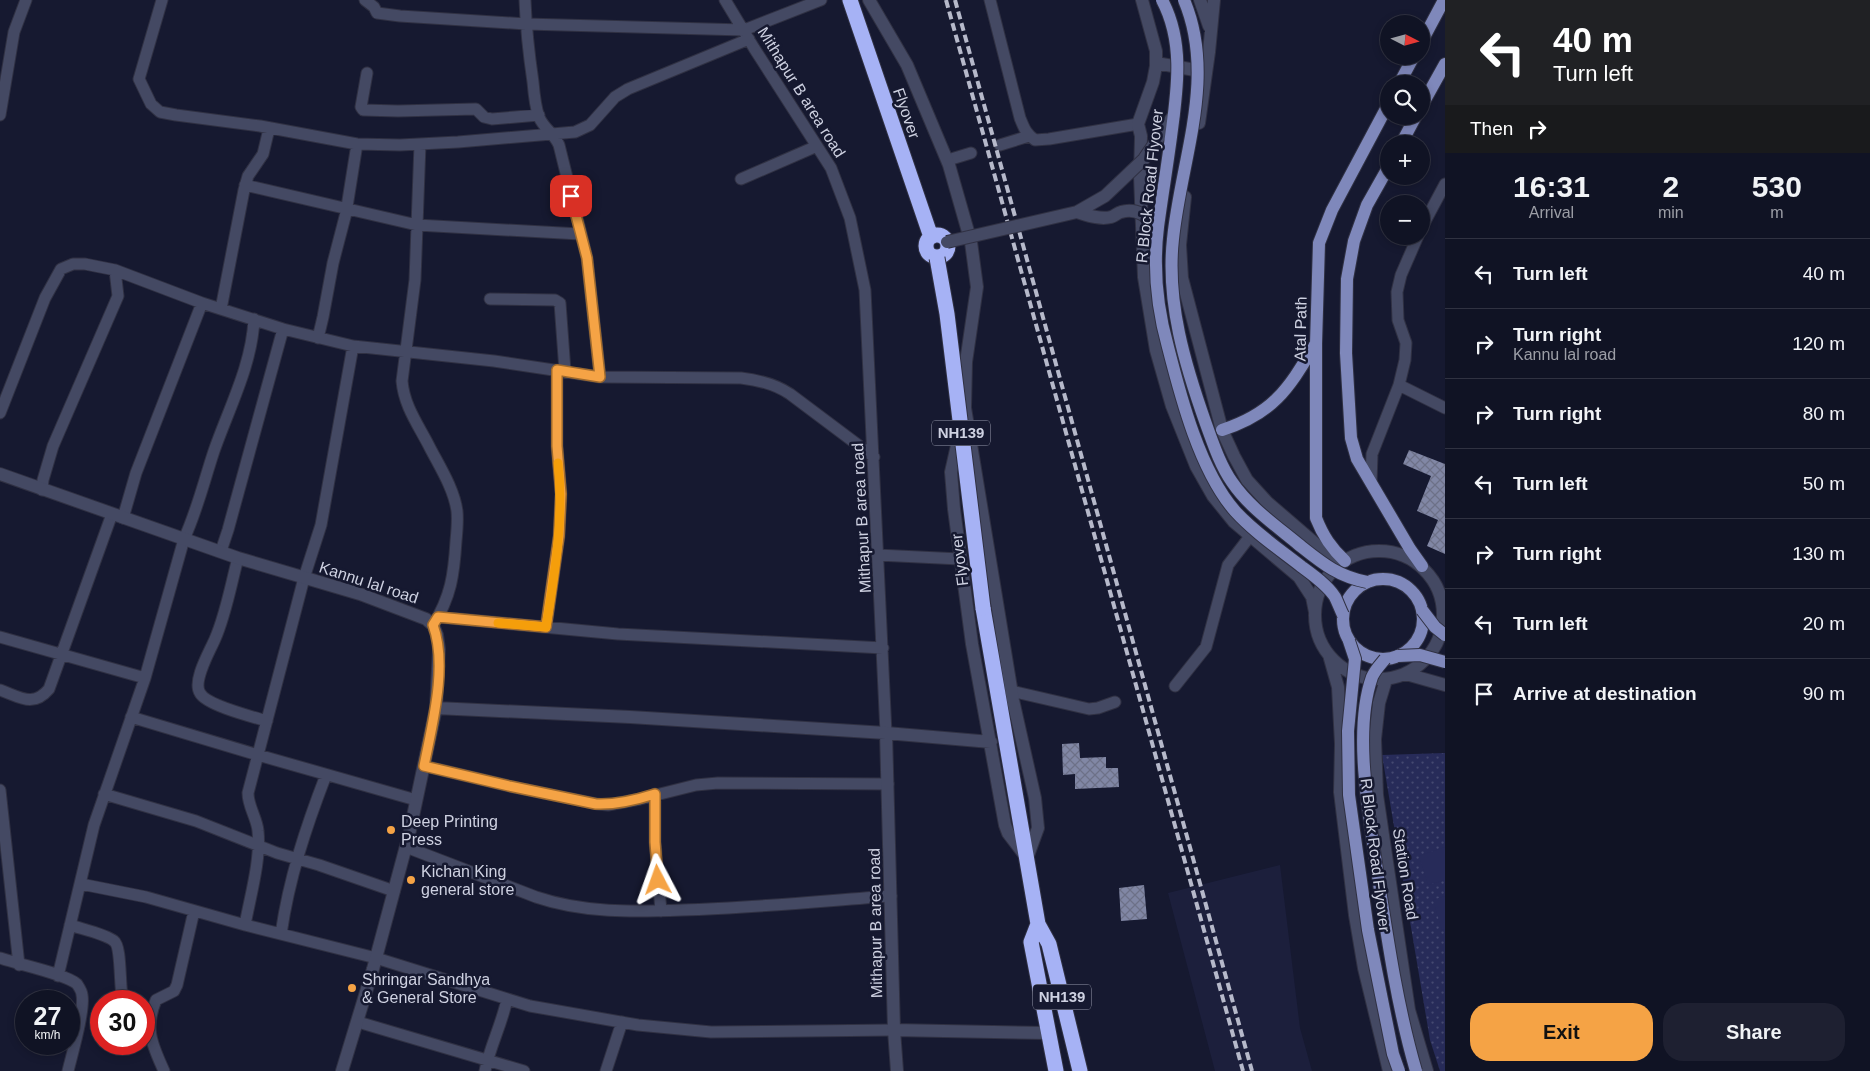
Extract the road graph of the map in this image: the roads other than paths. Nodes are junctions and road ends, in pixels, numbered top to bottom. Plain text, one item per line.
1 (26, 0) edge
2 (162, 0) edge
3 (365, 0) edge
4 (525, 0) edge
5 (725, 0) edge
6 (821, 0) edge
7 (850, 0) edge
8 (869, 0) edge
9 (990, 0) edge
10 (1142, 0) edge
11 (1162, 0) edge
12 (1184, 0) edge
13 (1200, 0) edge
14 (1214, 0) edge
15 (1444, 0) edge
16 (526, 24) junction
17 (1430, 26) edge
18 (1211, 32) junction
19 (746, 35) junction
20 (1156, 63) junction
21 (1445, 64) edge
22 (1206, 72) junction
23 (368, 73) dead end
24 (1430, 91) edge
25 (0, 115) edge
26 (539, 115) junction
27 (1174, 115) junction
28 (1380, 121) edge
29 (1138, 124) junction
30 (269, 129) junction
31 (555, 135) junction
32 (1030, 136) junction
33 (357, 144) junction
34 (420, 144) junction
35 (1000, 145) dead end
36 (817, 146) junction
37 (970, 154) dead end
38 (948, 160) junction
39 (741, 179) dead end
40 (1380, 183) edge
41 (1445, 184) edge
42 (245, 185) junction
43 (347, 208) junction
44 (1076, 212) junction
45 (1430, 213) edge
46 (418, 225) junction
47 (1158, 228) junction
48 (580, 234) junction
49 (931, 237) junction
50 (947, 242) junction
51 (1414, 245) edge
52 (937, 258) junction
53 (115, 270) junction
54 (490, 299) dead end
55 (202, 303) junction
56 (221, 309) junction
57 (254, 319) junction
58 (283, 329) junction
59 (318, 338) junction
60 (1316, 344) junction
61 (353, 346) junction
62 (407, 352) junction
63 (1205, 369) junction
64 (561, 371) junction
65 (600, 377) junction
66 (1165, 380) junction
67 (1399, 385) junction
68 (965, 408) junction
69 (1445, 408) edge
70 (0, 413) edge
71 (1222, 430) junction
72 (874, 457) junction
73 (0, 474) edge
74 (1371, 483) junction
75 (42, 490) junction
76 (117, 516) junction
77 (1251, 535) junction
78 (184, 539) junction
79 (221, 551) junction
80 (878, 555) junction
81 (238, 558) junction
82 (960, 558) junction
83 (1342, 562) junction
84 (1422, 566) junction
85 (304, 578) junction
86 (1367, 582) junction
87 (1444, 605) edge
88 (1422, 610) junction
89 (1315, 612) junction
90 (1343, 615) junction
91 (435, 621) junction
92 (546, 627) junction
93 (1445, 635) edge
94 (0, 637) edge
95 (1349, 641) junction
96 (883, 648) junction
97 (62, 653) junction
98 (1329, 655) junction
99 (1398, 656) junction
100 (1385, 659) junction
101 (1445, 662) edge
102 (1406, 674) junction
103 (145, 678) junction
104 (1386, 680) junction
105 (1445, 685) edge
106 (1175, 686) dead end
107 (0, 690) edge
108 (1011, 691) junction
109 (1114, 702) dead end
110 (436, 708) junction
111 (131, 717) junction
112 (267, 721) junction
113 (886, 733) junction
114 (991, 742) junction
115 (258, 756) junction
116 (424, 766) junction
117 (326, 774) junction
118 (888, 784) junction
119 (0, 790) edge
120 (104, 794) junction
121 (655, 794) junction
122 (416, 800) junction
123 (258, 846) junction
124 (406, 846) junction
125 (1027, 858) junction
126 (296, 859) junction
127 (81, 884) junction
128 (394, 891) junction
129 (891, 896) junction
130 (194, 911) junction
131 (661, 911) junction
132 (1038, 924) junction
133 (70, 925) junction
134 (245, 925) junction
135 (282, 934) junction
136 (0, 958) edge
137 (376, 958) junction
138 (19, 965) junction
139 (58, 976) junction
140 (121, 990) edge
141 (507, 999) junction
142 (155, 1003) edge
143 (358, 1022) junction
144 (622, 1022) junction
145 (894, 1030) junction
146 (1071, 1032) junction
147 (1048, 1033) junction
148 (155, 1052) edge
149 (486, 1066) edge
150 (68, 1071) edge
151 (164, 1071) edge
152 (342, 1071) edge
153 (524, 1071) edge
154 (606, 1071) edge
155 (897, 1071) edge
156 (1056, 1071) edge
157 (1080, 1071) edge
158 (1389, 1071) edge
159 (1399, 1071) edge
160 (1416, 1071) edge
161 (1427, 1071) edge

1 - 25 street
2 - 30 street
3 - 16 street
4 - 16 street
5 - 19 street, Mithapur B area road
6 - 19 street
7 - 49 highway, Flyover
8 - 38 street
9 - 32 street
10 - 20 street
11 - 27 main road, R Block Road Flyover, bridge
12 - 86 main road, R Block Road Flyover, bridge
13 - 18 street
14 - 18 street
15 - 17 main road
16 - 19 street
16 - 26 street
18 - 22 street
19 - 31 street
19 - 36 street, Mithapur B area road
20 - 22 street
20 - 29 street
21 - 24 main road
22 - 63 street
23 - 26 street
26 - 31 street
27 - 44 street, bridge
27 - 47 main road, R Block Road Flyover, bridge
28 - 60 main road, Atal Path
29 - 32 street
29 - 66 street
30 - 33 street
30 - 42 street
31 - 34 street
31 - 48 street
32 - 35 street
33 - 34 street
33 - 43 street
34 - 46 street
36 - 39 street
36 - 72 street, Mithapur B area road
37 - 38 street
38 - 68 street
40 - 74 main road
41 - 45 street
42 - 43 street
42 - 56 street
43 - 46 street
43 - 59 street
44 - 47 street, bridge
44 - 50 street, bridge
46 - 48 street
46 - 62 street
47 - 90 main road, R Block Road Flyover, bridge
48 - 65 street
49 - 50 highway
49 - 52 highway, Flyover
50 - 52 highway
51 - 67 street
52 - 125 highway, Flyover / NH139, bridge
53 - 55 street
53 - 70 street
53 - 75 street
54 - 64 street
55 - 56 street
55 - 76 street
56 - 57 street
57 - 58 street
57 - 78 street
58 - 59 street
58 - 79 street
59 - 61 street
60 - 71 main road
60 - 83 main road, Atal Path
61 - 62 street
61 - 85 street
62 - 64 street
62 - 91 street
63 - 66 street
63 - 71 street
64 - 65 street
64 - 92 street
65 - 72 street
66 - 77 street
67 - 69 street
67 - 74 street
68 - 82 street
68 - 108 street
71 - 83 street
72 - 80 street, Mithapur B area road
73 - 75 street, Kannu lal road
74 - 84 main road
75 - 76 street, Kannu lal road
76 - 78 street, Kannu lal road
76 - 97 street
77 - 89 street
77 - 106 street
78 - 79 street, Kannu lal road
78 - 103 street
79 - 81 street, Kannu lal road
80 - 82 street
80 - 96 street, Mithapur B area road
81 - 85 street, Kannu lal road
81 - 112 street
82 - 114 street
83 - 84 street
83 - 89 street
84 - 87 street
85 - 91 street, Kannu lal road
85 - 112 street
86 - 88 main road, R Block Road Flyover
86 - 90 main road
87 - 102 street
88 - 93 main road, R Block Road Flyover, bridge
88 - 99 main road, bridge
89 - 98 street
90 - 95 main road, R Block Road Flyover
91 - 92 street
91 - 110 street
92 - 96 street
94 - 97 street
95 - 100 main road, bridge
95 - 159 main road, R Block Road Flyover, bridge
96 - 113 street, Mithapur B area road
97 - 103 street
97 - 107 street
98 - 104 street
98 - 158 street
99 - 100 main road, bridge
99 - 101 main road, bridge
100 - 160 main road, R Block Road Flyover, bridge
102 - 104 street
102 - 105 street
103 - 111 street
104 - 161 street, Station Road
108 - 109 street
108 - 125 street
110 - 113 street
110 - 116 street
111 - 115 street
111 - 120 street
112 - 115 street
113 - 114 street
113 - 118 street, Mithapur B area road
114 - 125 street
115 - 117 street
115 - 123 street
116 - 121 street
116 - 122 street
117 - 122 street
117 - 126 street
118 - 121 street
118 - 129 street, Mithapur B area road
119 - 138 street
120 - 123 street
120 - 127 street
121 - 131 street
122 - 124 street
123 - 126 street
123 - 134 street
124 - 128 street
124 - 131 street
125 - 132 highway, NH139
126 - 128 street
126 - 135 street
127 - 130 street
127 - 133 street
128 - 137 street
129 - 131 street
129 - 145 street, Mithapur B area road
130 - 134 street
130 - 142 street
132 - 146 highway, NH139
132 - 147 highway, NH139
133 - 139 street
133 - 140 street
134 - 135 street
135 - 137 street
136 - 138 street
137 - 141 street
137 - 143 street
138 - 139 street
139 - 150 street
141 - 144 street
141 - 149 street
143 - 149 street
143 - 152 street
144 - 145 street
144 - 154 street
145 - 147 street
145 - 155 street, Mithapur B area road
146 - 147 highway
146 - 157 highway, NH139
147 - 156 highway, NH139
148 - 151 street
149 - 153 street

